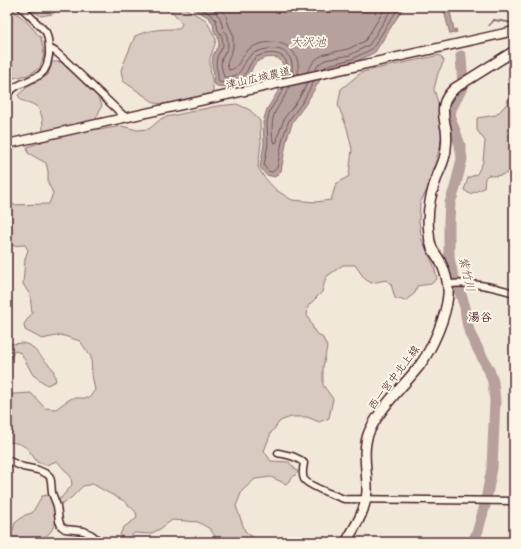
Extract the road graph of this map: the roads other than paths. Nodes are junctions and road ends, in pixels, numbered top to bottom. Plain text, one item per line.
1 (21, 7) edge
2 (514, 31) edge
3 (49, 48) junction
4 (514, 51) edge
5 (7, 93) edge
6 (126, 118) junction
7 (7, 144) edge
8 (451, 283) junction
9 (514, 293) edge
10 (278, 453) dead end
11 (7, 460) edge
12 (366, 500) junction
13 (514, 501) edge
14 (101, 542) edge
15 (346, 542) edge

1 - 3 street
2 - 6 street, 津山広域農道
3 - 5 street
3 - 6 street
4 - 8 main road, 西一宮中北上線
6 - 7 street, 津山広域農道
8 - 9 street
8 - 12 main road, 西一宮中北上線
10 - 12 street
11 - 14 street
12 - 13 street
12 - 15 main road, 西一宮中北上線

